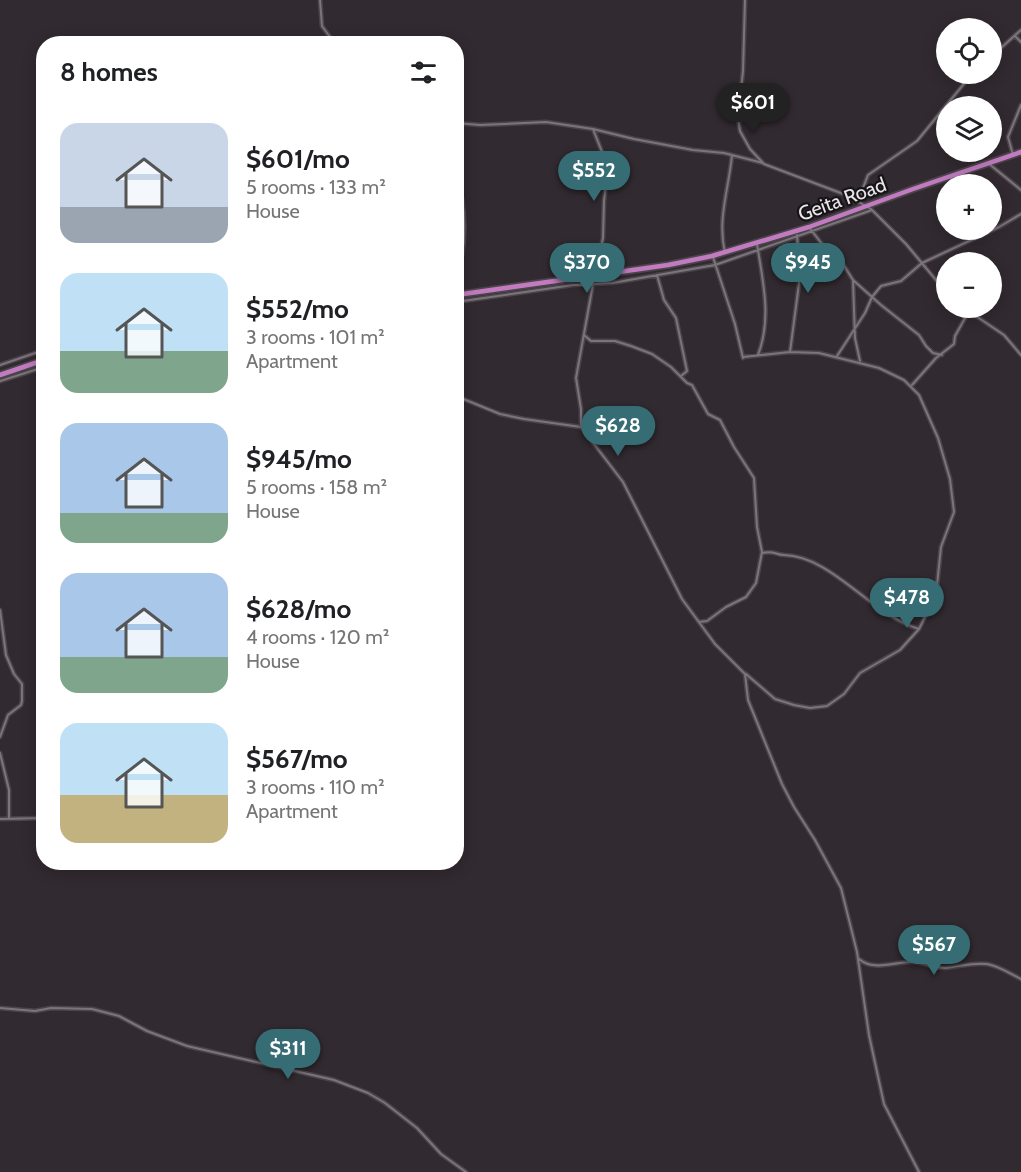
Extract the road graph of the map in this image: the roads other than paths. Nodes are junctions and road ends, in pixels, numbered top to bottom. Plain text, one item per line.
1 (320, 0) edge
2 (745, 0) edge
3 (1021, 30) edge
4 (329, 36) edge
5 (1014, 36) junction
6 (1021, 42) edge
7 (1002, 47) edge
8 (964, 84) edge
9 (1021, 105) edge
10 (464, 123) edge
11 (593, 129) junction
12 (1021, 152) edge
13 (732, 155) junction
14 (1013, 155) junction
15 (764, 164) junction
16 (988, 164) junction
17 (959, 174) edge
18 (936, 182) edge
19 (1021, 190) edge
20 (858, 201) junction
21 (867, 206) junction
22 (872, 210) junction
23 (1021, 214) edge
24 (1002, 224) edge
25 (811, 229) junction
26 (797, 234) junction
27 (970, 240) edge
28 (757, 244) junction
29 (758, 251) junction
30 (725, 253) junction
31 (712, 256) junction
32 (922, 263) junction
33 (715, 265) junction
34 (595, 275) junction
35 (657, 275) junction
36 (853, 280) junction
37 (936, 280) edge
38 (593, 284) junction
39 (464, 294) edge
40 (872, 297) junction
41 (464, 301) edge
42 (965, 318) edge
43 (979, 318) edge
44 (855, 329) junction
45 (584, 336) junction
46 (790, 352) junction
47 (36, 353) edge
48 (758, 355) junction
49 (942, 355) junction
50 (1021, 355) edge
51 (837, 356) junction
52 (861, 362) junction
53 (36, 363) edge
54 (0, 364) edge
55 (36, 370) edge
56 (0, 375) edge
57 (681, 376) junction
58 (0, 381) edge
59 (911, 386) junction
60 (464, 399) edge
61 (581, 427) junction
62 (762, 554) junction
63 (0, 610) edge
64 (699, 622) junction
65 (919, 629) junction
66 (745, 674) junction
67 (0, 737) edge
68 (0, 753) edge
69 (9, 818) junction
70 (36, 818) edge
71 (0, 819) edge
72 (859, 959) junction
73 (1021, 979) edge
74 (0, 1008) edge
75 (465, 1172) edge
76 (919, 1172) edge

1 - 4 street
2 - 15 street
3 - 5 street
5 - 6 street
5 - 7 street
8 - 20 street
9 - 14 street
10 - 11 street
11 - 13 street
11 - 34 street
12 - 14 highway, Geita Road
13 - 15 street
13 - 30 street
14 - 16 highway, Geita Road
15 - 20 street
16 - 17 highway, Geita Road
16 - 19 street
18 - 21 highway, Geita Road
20 - 21 street
21 - 22 street
21 - 25 highway, Geita Road
22 - 25 street
22 - 32 street
23 - 24 street
25 - 26 highway, Geita Road
25 - 36 street
26 - 28 highway, Geita Road
26 - 29 street
26 - 46 street
27 - 32 street
28 - 29 street
28 - 30 highway, Geita Road
29 - 33 street
29 - 48 street
30 - 31 highway, Geita Road
31 - 33 street
31 - 34 highway, Geita Road
32 - 37 street
32 - 40 street
33 - 35 street
33 - 48 street
34 - 39 highway, Geita Road
35 - 38 street
35 - 57 street
36 - 40 street
36 - 44 street
38 - 41 street
38 - 45 street
40 - 44 street
40 - 49 street
42 - 49 street
43 - 50 street
44 - 51 street
44 - 52 street
45 - 57 street
45 - 61 street
46 - 48 street
46 - 51 street
47 - 54 street
49 - 59 street
51 - 52 street
52 - 59 street
53 - 56 highway
55 - 58 street
57 - 62 street
59 - 65 street
60 - 61 street
61 - 64 street
62 - 64 street
62 - 65 street
63 - 67 street
64 - 66 street
65 - 66 street
66 - 72 street
68 - 69 street
69 - 70 street
69 - 71 street
72 - 73 street
72 - 76 street
74 - 75 street

